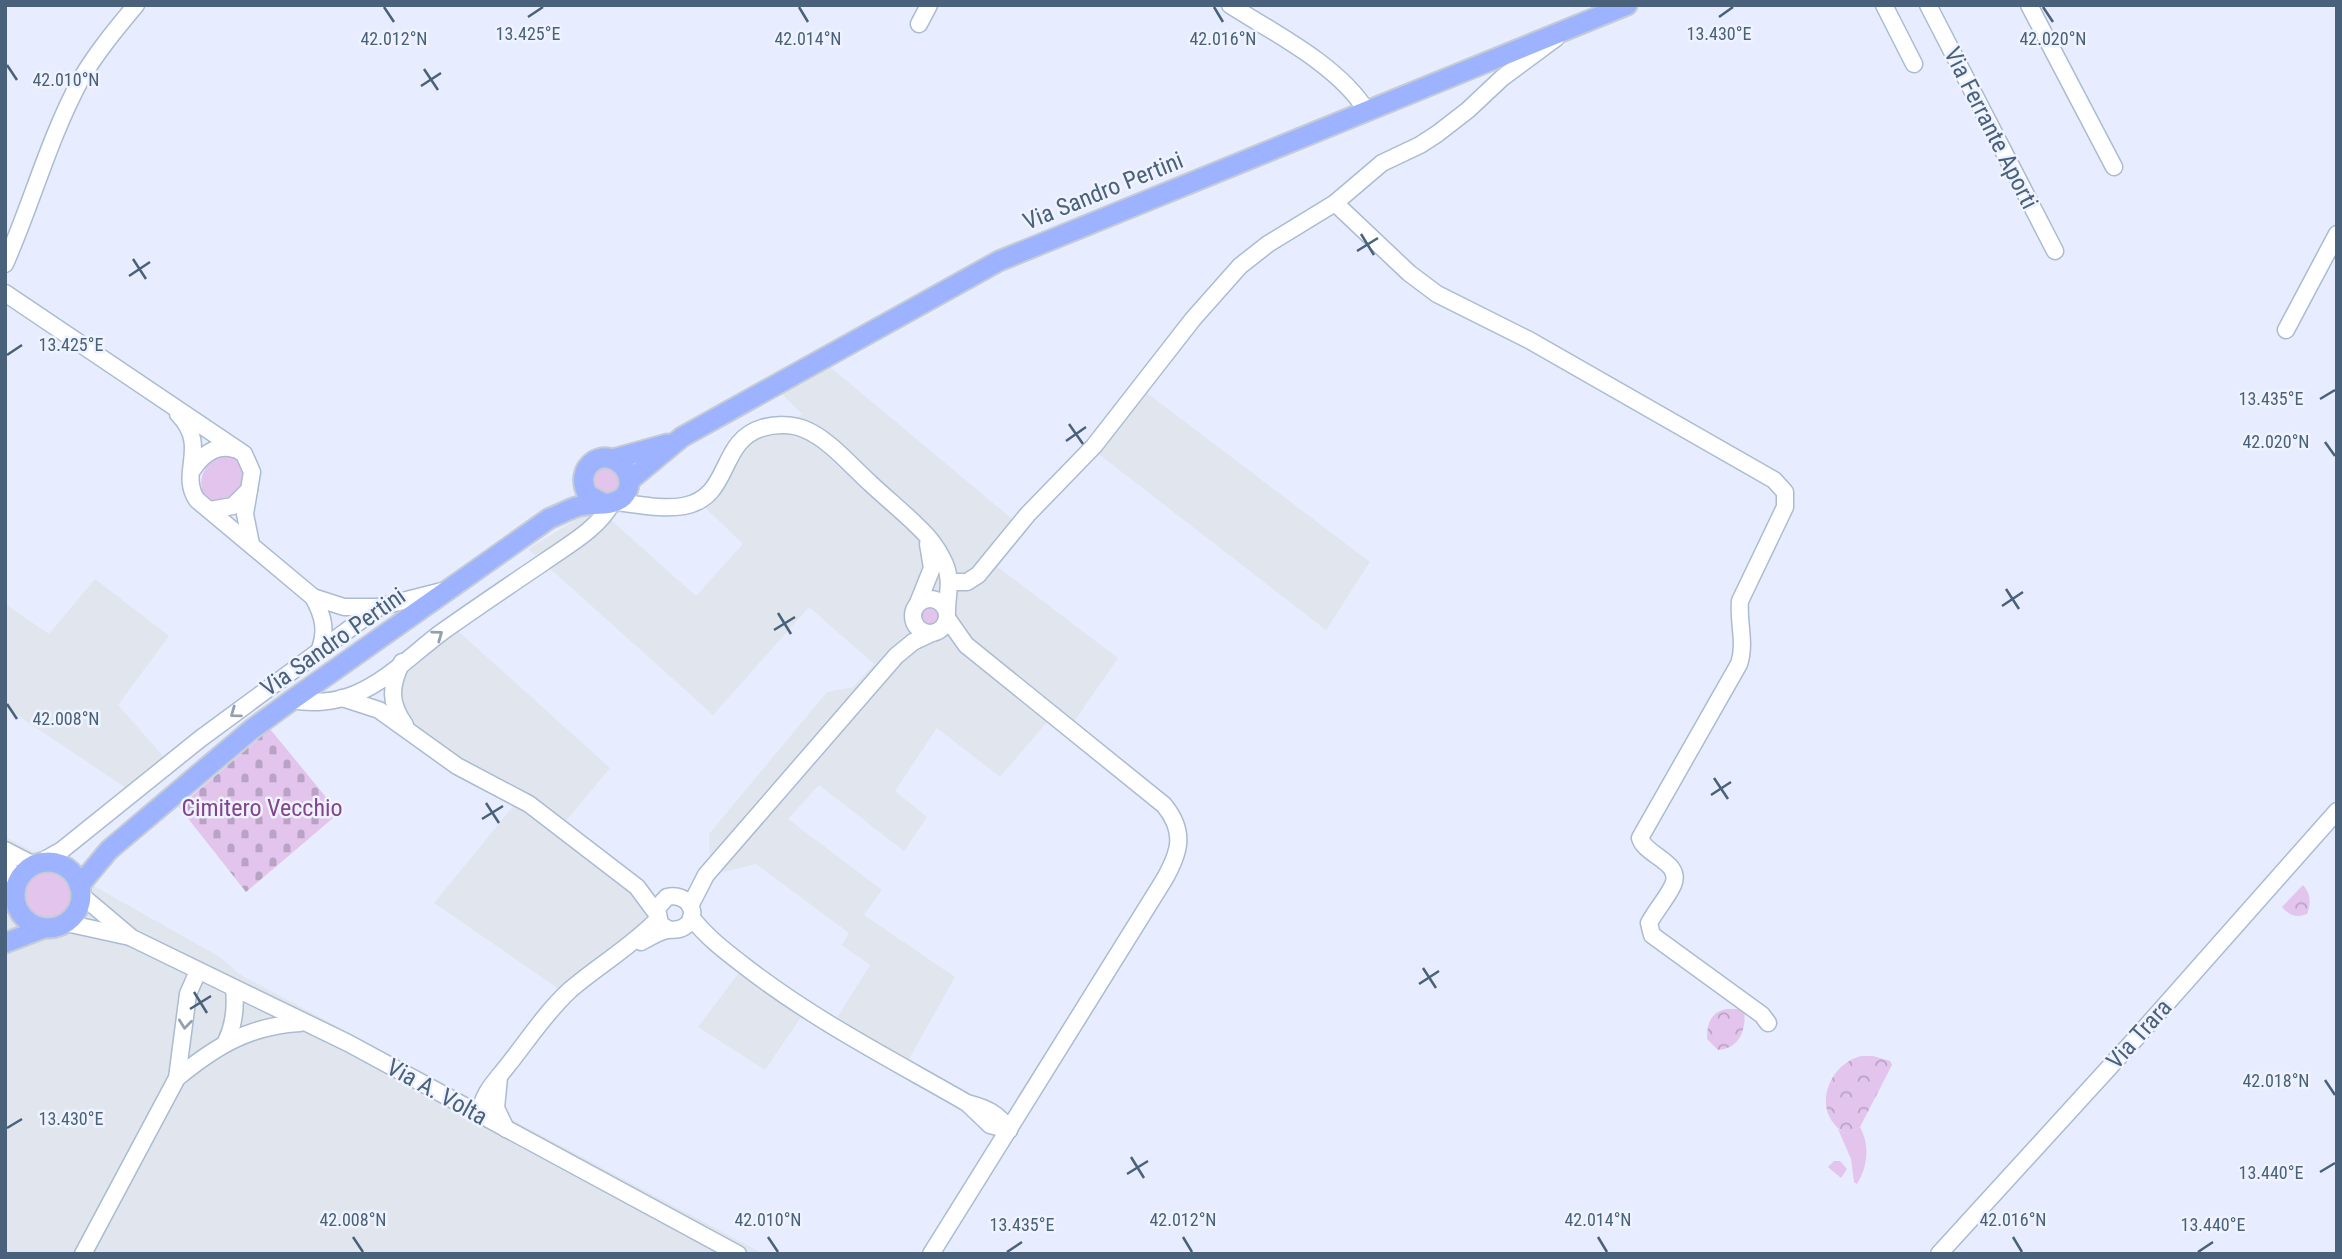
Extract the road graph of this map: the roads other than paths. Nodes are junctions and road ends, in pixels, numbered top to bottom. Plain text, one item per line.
1 (136, 5) edge
2 (929, 5) edge
3 (1230, 5) edge
4 (1627, 5) edge
5 (1884, 5) edge
6 (1928, 5) edge
7 (2029, 5) edge
8 (919, 24) dead end
9 (1566, 30) junction
10 (1914, 64) dead end
11 (1366, 110) junction
12 (2114, 167) dead end
13 (1335, 203) junction
14 (2337, 234) edge
15 (2055, 251) dead end
16 (5, 264) edge
17 (5, 293) edge
18 (2286, 330) dead end
19 (169, 405) junction
20 (675, 442) junction
21 (240, 451) junction
22 (613, 459) junction
23 (192, 469) junction
24 (583, 478) junction
25 (250, 488) junction
26 (618, 496) junction
27 (210, 510) junction
28 (551, 518) junction
29 (920, 529) junction
30 (251, 544) junction
31 (949, 582) junction
32 (460, 584) junction
33 (313, 597) junction
34 (918, 603) junction
35 (379, 607) junction
36 (947, 615) junction
37 (913, 620) junction
38 (933, 633) junction
39 (966, 645) junction
40 (319, 652) junction
41 (896, 656) junction
42 (403, 662) junction
43 (342, 698) junction
44 (292, 700) junction
45 (414, 735) junction
46 (2337, 811) edge
47 (5, 850) edge
48 (108, 850) junction
49 (5, 862) edge
50 (36, 864) junction
51 (60, 864) junction
52 (17, 882) junction
53 (638, 887) junction
54 (80, 891) junction
55 (682, 904) junction
56 (16, 906) junction
57 (66, 923) junction
58 (665, 923) junction
59 (44, 928) junction
60 (5, 930) edge
61 (132, 938) junction
62 (5, 943) edge
63 (715, 943) junction
64 (198, 971) junction
65 (234, 989) junction
66 (302, 1023) junction
67 (1768, 1023) dead end
68 (226, 1042) junction
69 (177, 1078) junction
70 (1034, 1088) junction
71 (491, 1094) junction
72 (456, 1102) junction
73 (986, 1115) junction
74 (480, 1116) junction
75 (506, 1129) junction
76 (1009, 1130) junction
77 (984, 1170) junction
78 (83, 1254) edge
79 (738, 1254) edge
80 (931, 1254) edge
81 (1939, 1254) edge

1 - 16 street
2 - 8 street
3 - 11 street
4 - 9 main road, Via Sandro Pertini
5 - 10 street
6 - 15 street, Via Ferrante Aporti
7 - 12 street
9 - 11 main road, Via Sandro Pertini
9 - 13 street
11 - 20 main road, Via Sandro Pertini
13 - 31 street
13 - 67 street
14 - 18 street
17 - 19 street
19 - 21 street
19 - 23 street
20 - 22 main road
20 - 26 main road, Via Sandro Pertini
21 - 23 street
21 - 25 street
22 - 24 main road
22 - 26 main road
23 - 27 street
24 - 26 main road
24 - 28 main road
25 - 27 street
25 - 30 street
26 - 28 main road, Via Sandro Pertini
26 - 29 street
42 -> 26 street
27 - 30 street
28 - 32 main road, Via Sandro Pertini
29 - 31 street
29 - 34 street
30 - 33 street
31 - 36 street
32 - 35 street
32 - 44 main road, Via Sandro Pertini
33 - 35 street
33 - 40 street
34 - 36 street
34 - 37 street
35 - 40 street
36 - 38 street
36 - 39 street
37 - 38 street
37 - 41 street
38 - 39 street
38 - 41 street
39 - 70 street
40 -> 50 street
41 - 55 street
42 - 43 street
42 - 45 street
43 - 44 street
43 - 45 street
44 - 48 main road, Via Sandro Pertini
45 - 53 street
46 - 81 street, Via Trara
47 - 50 street
48 - 51 main road, Via Sandro Pertini
48 - 54 main road, Via Sandro Pertini
49 - 52 street
50 - 51 main road
50 - 52 main road
51 - 54 main road
52 - 56 main road
53 - 55 street
53 - 58 street
54 - 57 main road
54 - 61 street, Via A. Volta
55 - 58 street
55 - 58 street
55 - 63 street
56 - 59 main road
56 - 60 main road
57 - 59 main road
57 - 61 street, Via A. Volta
58 - 63 street
58 - 71 street
59 - 62 main road
61 - 64 street, Via A. Volta
63 - 73 street
64 - 65 street, Via A. Volta
64 -> 69 street
65 - 66 street, Via A. Volta
65 - 68 street
66 - 68 street
66 - 72 street, Via A. Volta
68 - 69 street
69 - 78 street
70 - 73 street
70 - 76 street
71 - 72 street
71 - 74 street
71 - 75 street
72 - 74 street, Via A. Volta
73 - 76 street
73 - 77 street
74 - 75 street, Via A. Volta
75 - 79 street, Via A. Volta
76 - 77 street
77 - 80 street

